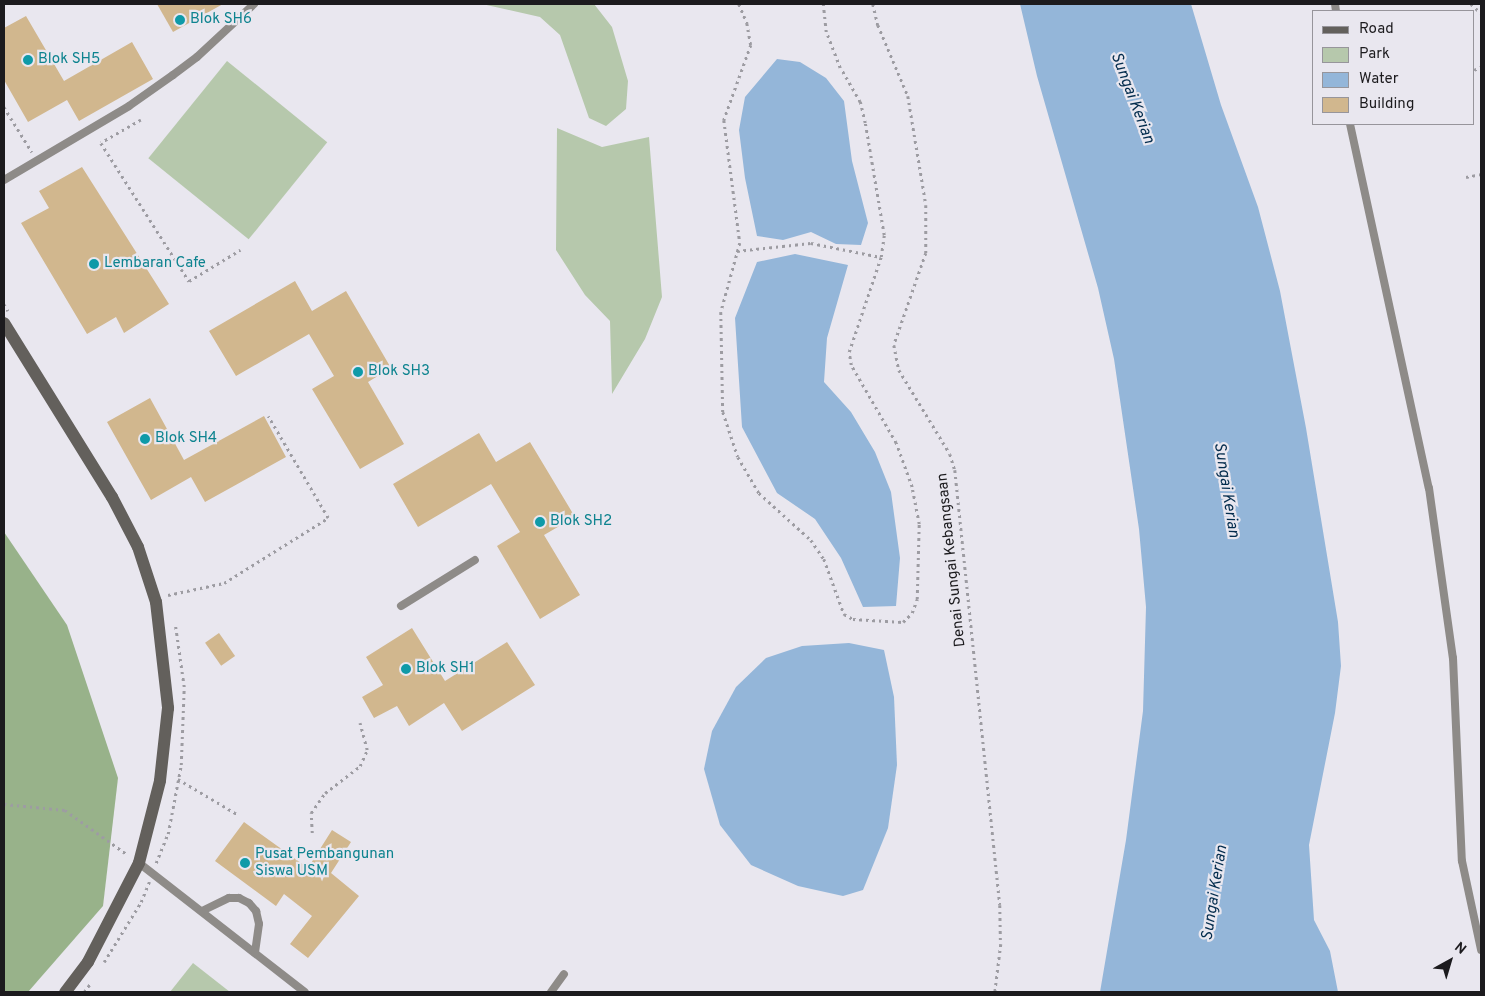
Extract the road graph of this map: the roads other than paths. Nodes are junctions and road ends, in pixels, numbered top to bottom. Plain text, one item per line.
1 (254, 4) edge
2 (1350, 125) edge
3 (4, 180) edge
4 (9, 321) edge
5 (475, 560) dead end
6 (401, 606) dead end
7 (139, 863) junction
8 (202, 910) junction
9 (1481, 950) edge
10 (255, 953) junction
11 (564, 974) dead end
12 (65, 992) edge
13 (305, 992) edge
14 (551, 992) edge

1 - 3 lane
2 - 9 lane
4 - 7 street
5 - 6 lane
7 - 8 lane
7 - 12 street
8 - 10 lane
8 - 10 lane
10 - 13 lane
11 - 14 lane

